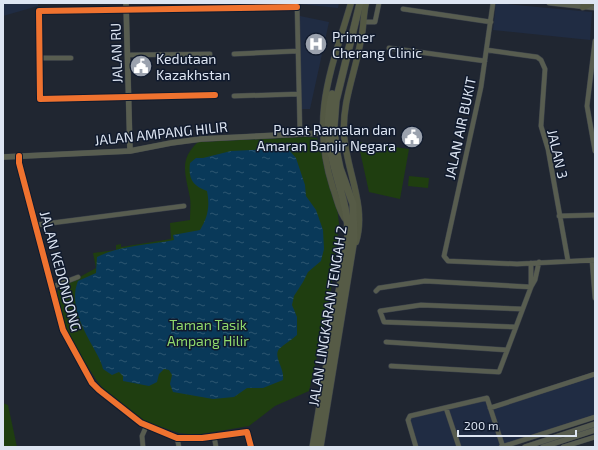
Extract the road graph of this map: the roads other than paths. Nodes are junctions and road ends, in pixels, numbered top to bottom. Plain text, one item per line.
1 (126, 3) edge
2 (221, 3) edge
3 (351, 3) edge
4 (355, 3) edge
5 (360, 3) edge
6 (366, 3) edge
7 (379, 3) edge
8 (493, 3) edge
9 (549, 3) edge
10 (592, 3) edge
11 (297, 5) edge
12 (583, 7) junction
13 (595, 8) edge
14 (221, 9) junction
15 (403, 9) dead end
16 (127, 10) junction
17 (364, 22) junction
18 (491, 22) junction
19 (595, 40) edge
20 (389, 48) dead end
21 (486, 50) junction
22 (298, 51) junction
23 (210, 54) dead end
24 (234, 54) dead end
25 (128, 55) junction
26 (594, 56) edge
27 (39, 58) junction
28 (71, 58) dead end
29 (485, 61) junction
30 (299, 94) junction
31 (215, 95) dead end
32 (234, 96) dead end
33 (130, 98) junction
34 (322, 133) junction
35 (300, 134) junction
36 (130, 151) junction
37 (595, 151) edge
38 (19, 156) junction
39 (3, 157) edge
40 (342, 183) junction
41 (184, 206) dead end
42 (595, 214) edge
43 (560, 216) junction
44 (349, 222) junction
45 (36, 224) junction
46 (352, 255) junction
47 (594, 260) edge
48 (568, 261) junction
49 (539, 262) junction
50 (531, 263) junction
51 (78, 277) dead end
52 (52, 287) junction
53 (531, 287) junction
54 (376, 291) dead end
55 (595, 298) edge
56 (522, 309) junction
57 (516, 327) junction
58 (386, 342) dead end
59 (507, 350) junction
60 (391, 366) dead end
61 (595, 374) edge
62 (446, 408) junction
63 (490, 408) junction
64 (595, 417) edge
65 (595, 424) edge
66 (146, 426) junction
67 (595, 430) edge
68 (214, 436) junction
69 (594, 437) edge
70 (177, 438) junction
71 (321, 445) edge
72 (143, 447) edge
73 (179, 447) edge
74 (216, 447) edge
75 (251, 447) edge
76 (313, 447) edge
77 (416, 447) edge
78 (459, 447) edge
79 (502, 447) edge
80 (525, 447) edge
81 (543, 447) edge
82 (563, 447) edge

1 - 16 street, JALAN RU
2 - 14 street
3 - 34 main road
4 - 40 highway, JALAN LINGKARAN TENGAH 2
5 - 40 highway, JALAN LINGKARAN TENGAH 2
6 - 17 main road
7 - 17 street
8 - 18 street, JALAN AIR BUKIT
9 - 12 street
10 - 12 main road
11 - 14 street
11 - 22 street
12 - 13 street
14 - 16 street
15 - 18 street
16 - 25 street, JALAN RU
16 - 27 street
17 - 46 main road
18 - 21 street, JALAN AIR BUKIT
19 - 26 street
20 - 29 street
21 - 29 street, JALAN AIR BUKIT
21 - 43 street, JALAN 3
22 - 24 street
22 - 30 street
23 - 25 street
25 - 33 street, JALAN RU
26 - 37 street
27 - 28 street
27 - 33 street
29 - 50 street, JALAN AIR BUKIT
30 - 32 street
30 - 35 street
31 - 33 street
33 - 36 street, JALAN RU
34 - 35 street, JALAN AMPANG HILIR
34 - 44 main road
35 - 36 street, JALAN AMPANG HILIR
36 - 38 street, JALAN AMPANG HILIR
38 - 39 street, JALAN AMPANG HILIR
38 - 45 street, JALAN KEDONDONG
40 - 44 highway, JALAN LINGKARAN TENGAH 2
40 - 46 highway, JALAN LINGKARAN TENGAH 2
41 - 45 street
42 - 43 street
43 - 48 street, JALAN 3
44 - 76 highway, JALAN LINGKARAN TENGAH 2
45 - 52 street, JALAN KEDONDONG
46 - 71 highway, JALAN LINGKARAN TENGAH 2
47 - 48 street
47 - 55 street
48 - 49 street
49 - 50 street
49 - 53 street
50 - 53 street
51 - 52 street
52 - 66 street, JALAN KEDONDONG
53 - 54 street
53 - 56 street
56 - 57 street
56 - 57 street
57 - 59 street
58 - 59 street
59 - 60 street
61 - 63 street
62 - 63 street
62 - 77 street
62 - 78 street
63 - 79 street
64 - 79 street
65 - 80 street
66 - 70 street, JALAN KEDONDONG
66 - 72 street
67 - 81 street
68 - 70 street, JALAN KEDONDONG
68 - 74 street
68 - 75 street, JALAN KEDONDONG
69 - 82 street
70 - 73 street

